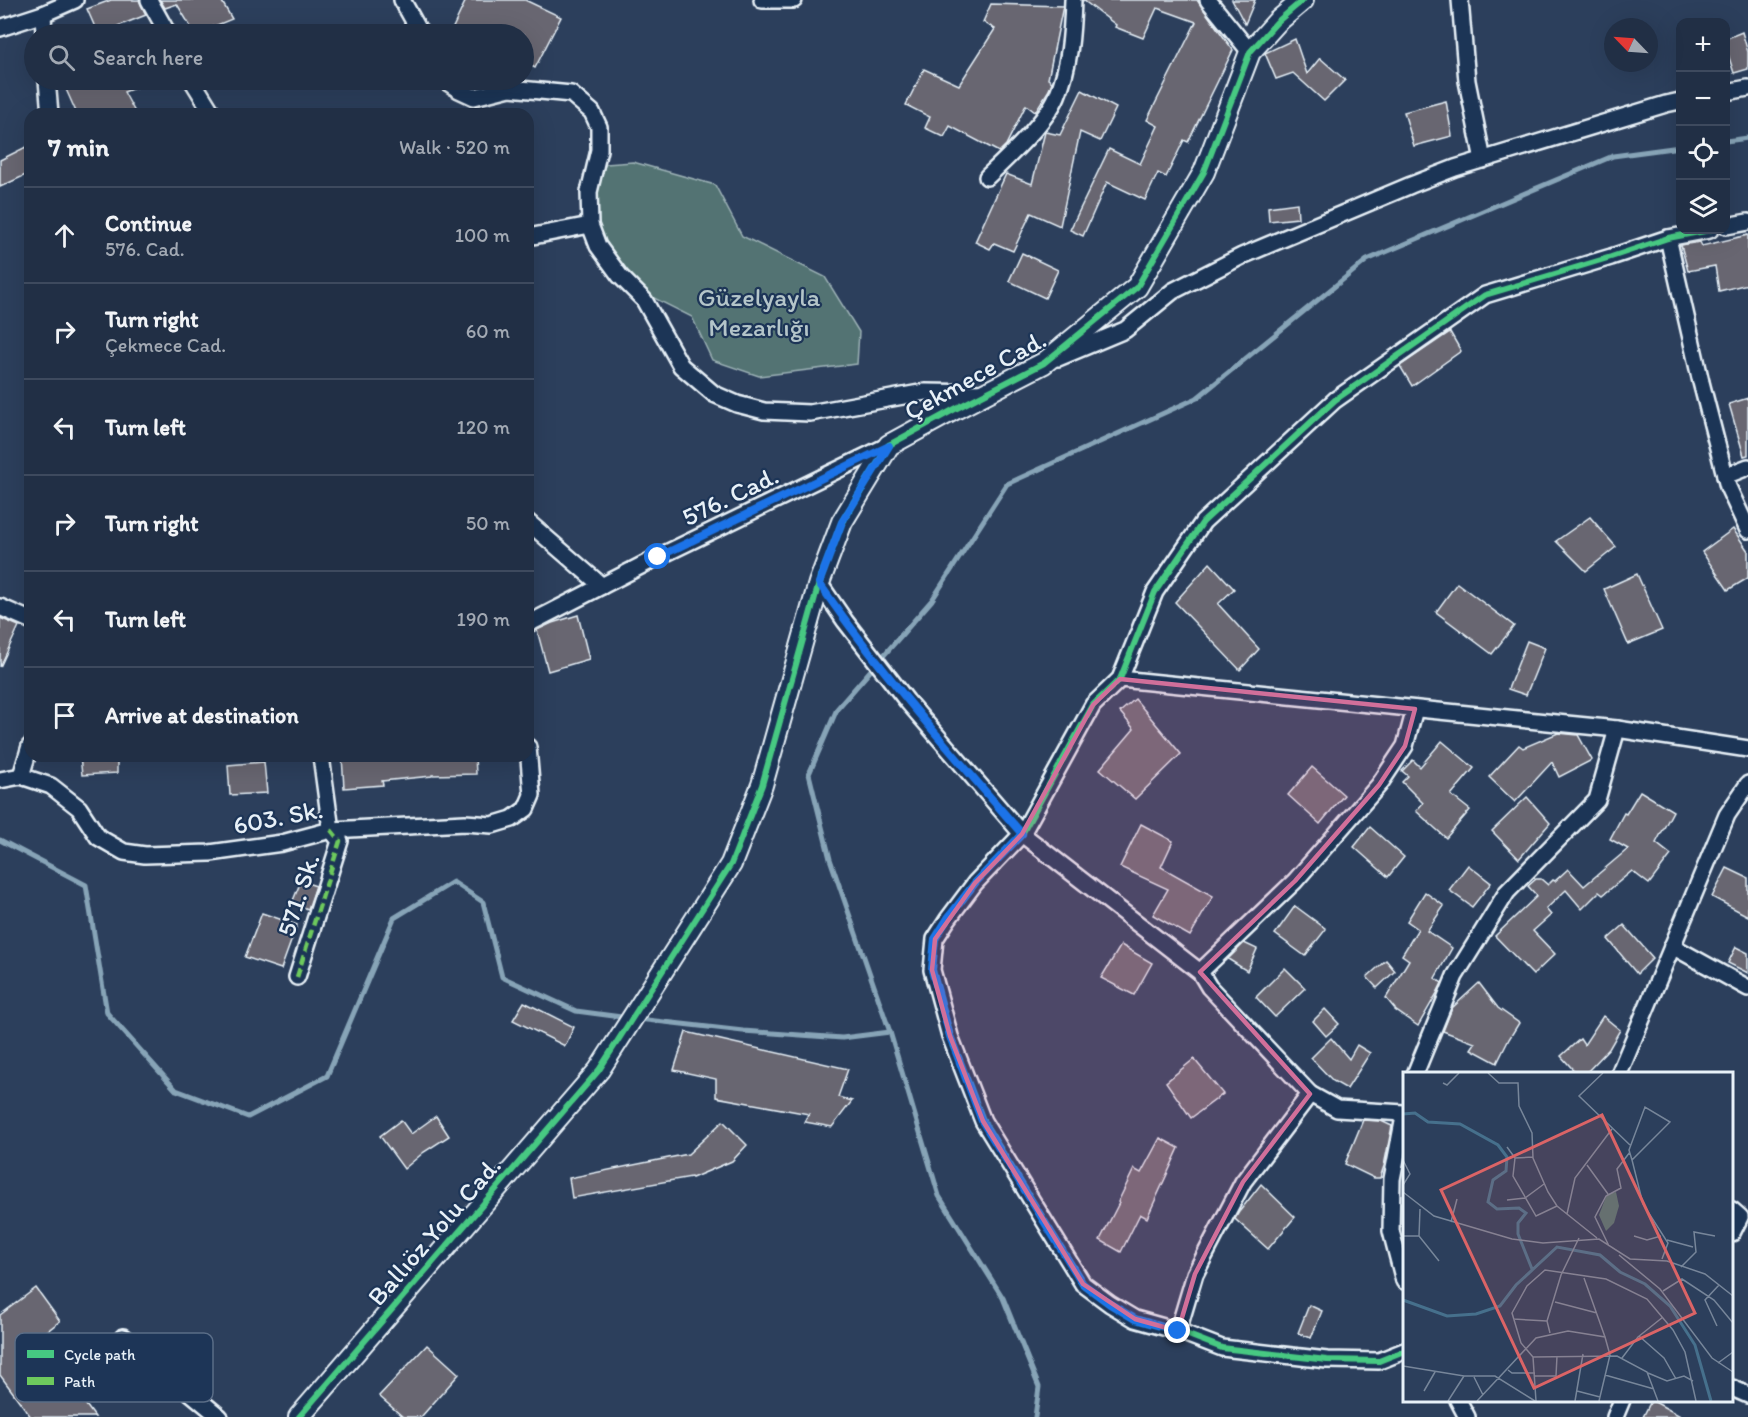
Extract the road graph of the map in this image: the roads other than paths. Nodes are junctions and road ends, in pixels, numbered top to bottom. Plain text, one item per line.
1 (75, 0) edge
2 (149, 0) edge
3 (402, 0) edge
4 (762, 0) edge
5 (794, 0) edge
6 (1073, 0) edge
7 (1208, 0) edge
8 (1303, 0) edge
9 (1460, 0) edge
10 (43, 14) junction
11 (44, 24) edge
12 (162, 24) edge
13 (415, 24) edge
14 (0, 28) edge
15 (1250, 52) junction
16 (1748, 88) edge
17 (48, 90) edge
18 (198, 90) edge
19 (459, 90) edge
20 (499, 90) edge
21 (534, 90) edge
22 (1730, 91) edge
23 (1676, 102) edge
24 (49, 108) edge
25 (209, 108) edge
26 (1483, 159) junction
27 (987, 177) dead end
28 (1748, 222) edge
29 (590, 225) junction
30 (1730, 225) edge
31 (1689, 234) edge
32 (534, 236) edge
33 (1668, 238) junction
34 (1044, 363) junction
35 (986, 393) junction
36 (889, 446) junction
37 (1748, 466) edge
38 (1725, 476) junction
39 (534, 527) edge
40 (1748, 530) edge
41 (819, 583) junction
42 (602, 586) junction
43 (0, 607) edge
44 (24, 617) edge
45 (534, 621) edge
46 (1120, 679) junction
47 (1415, 709) junction
48 (1617, 729) junction
49 (1748, 749) edge
50 (25, 762) edge
51 (322, 762) edge
52 (529, 762) edge
53 (21, 776) junction
54 (0, 780) edge
55 (1748, 784) edge
56 (331, 830) junction
57 (1022, 834) junction
58 (1672, 946) junction
59 (1200, 972) junction
60 (297, 977) dead end
61 (654, 984) joint
62 (1748, 988) edge
63 (1416, 1072) edge
64 (1620, 1072) edge
65 (1310, 1094) junction
66 (1403, 1115) edge
67 (1403, 1120) edge
68 (1733, 1212) edge
69 (1733, 1229) edge
70 (1403, 1277) edge
71 (1178, 1331) junction
72 (1403, 1351) edge
73 (1733, 1389) edge
74 (1748, 1395) edge
75 (202, 1402) edge
76 (1459, 1402) edge
77 (1622, 1402) edge
78 (220, 1417) edge
79 (299, 1417) edge
80 (1467, 1417) edge
81 (1615, 1417) edge

1 - 10 street
2 - 12 street
3 - 13 street
4 - 5 street
6 - 27 street
7 - 15 street
8 - 15 street, Çekmece Cad.
9 - 26 street
10 - 11 street
10 - 14 street
15 - 34 street, Çekmece Cad.
16 - 22 street
17 - 24 street
18 - 25 street
19 - 20 street
21 - 29 street
23 - 26 street
26 - 34 street
28 - 30 street
29 - 32 street
29 - 35 street
31 - 33 street
33 - 38 street
33 - 46 street
34 - 35 street, Çekmece Cad.
35 - 36 street, Çekmece Cad.
36 - 41 street, Çekmece Cad.
36 - 42 street, 576. Cad.
37 - 38 street
38 - 40 street
39 - 42 street
41 - 57 street
41 - 61 street, Çekmece Cad.
42 - 45 street, 576. Cad.
43 - 44 street
46 - 47 street
46 - 57 street
47 - 48 street
47 - 59 street
48 - 49 street
48 - 63 street
50 - 53 street
51 - 56 street
52 - 56 street, 603. Sk.
53 - 54 street, 603. Sk.
53 - 56 street, 603. Sk.
55 - 58 street
56 - 60 street, 571. Sk.
57 - 59 street
57 - 71 street
58 - 62 street
58 - 64 street
59 - 65 street
61 - 79 street, Ballıöz Yolu Cad.
65 - 66 street
65 - 71 street
67 - 70 street
68 - 69 street
71 - 72 street
73 - 74 street
75 - 78 street
76 - 80 street
77 - 81 street

